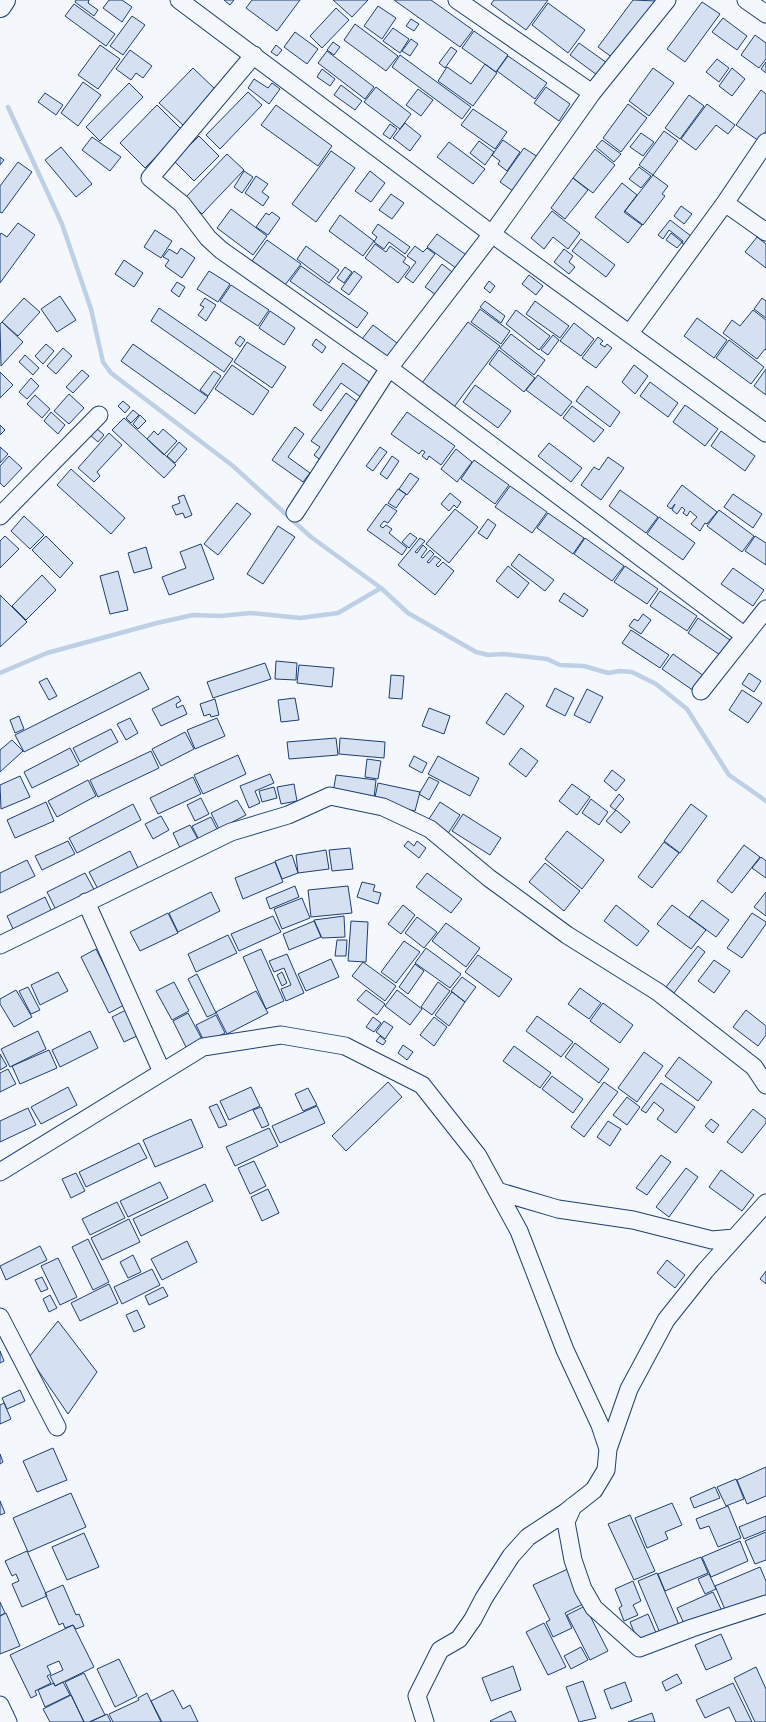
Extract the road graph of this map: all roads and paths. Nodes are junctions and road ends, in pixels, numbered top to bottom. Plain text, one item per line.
1 (4, 0) edge
2 (179, 0) edge
3 (457, 0) edge
4 (667, 0) edge
5 (746, 0) edge
6 (0, 6) edge
7 (766, 14) edge
8 (254, 55) junction
9 (592, 93) junction
10 (766, 142) edge
11 (725, 203) junction
12 (766, 232) edge
13 (492, 234) junction
14 (630, 333) junction
15 (389, 368) junction
16 (99, 415) dead end
17 (766, 433) edge
18 (295, 513) dead end
19 (0, 516) edge
20 (766, 609) edge
21 (745, 636) junction
22 (700, 691) dead end
23 (86, 902) junction
24 (0, 945) edge
25 (162, 1072) junction
26 (766, 1085) edge
27 (0, 1172) edge
28 (497, 1191) junction
29 (766, 1203) edge
30 (734, 1238) junction
31 (0, 1317) edge
32 (56, 1427) dead end
33 (608, 1449) junction
34 (573, 1506) junction
35 (766, 1604) edge
36 (0, 1705) edge
37 (8, 1722) edge
38 (425, 1722) edge

1 - 6 main road
2 - 8 street
3 - 9 street
4 - 9 street
5 - 7 street
8 - 13 street
8 - 15 street
9 - 13 street
10 - 11 street
11 - 12 street
11 - 14 street
13 - 14 street
13 - 15 street
14 - 17 street
15 - 18 street
15 - 21 street
16 - 19 street
20 - 21 street
21 - 22 street
23 - 24 street
23 - 25 street
23 - 26 street
25 - 27 street
25 - 28 street
28 - 30 street
28 - 33 street
29 - 30 street
30 - 33 street
31 - 32 street
33 - 34 street
34 - 35 street
34 - 38 street
36 - 37 street

